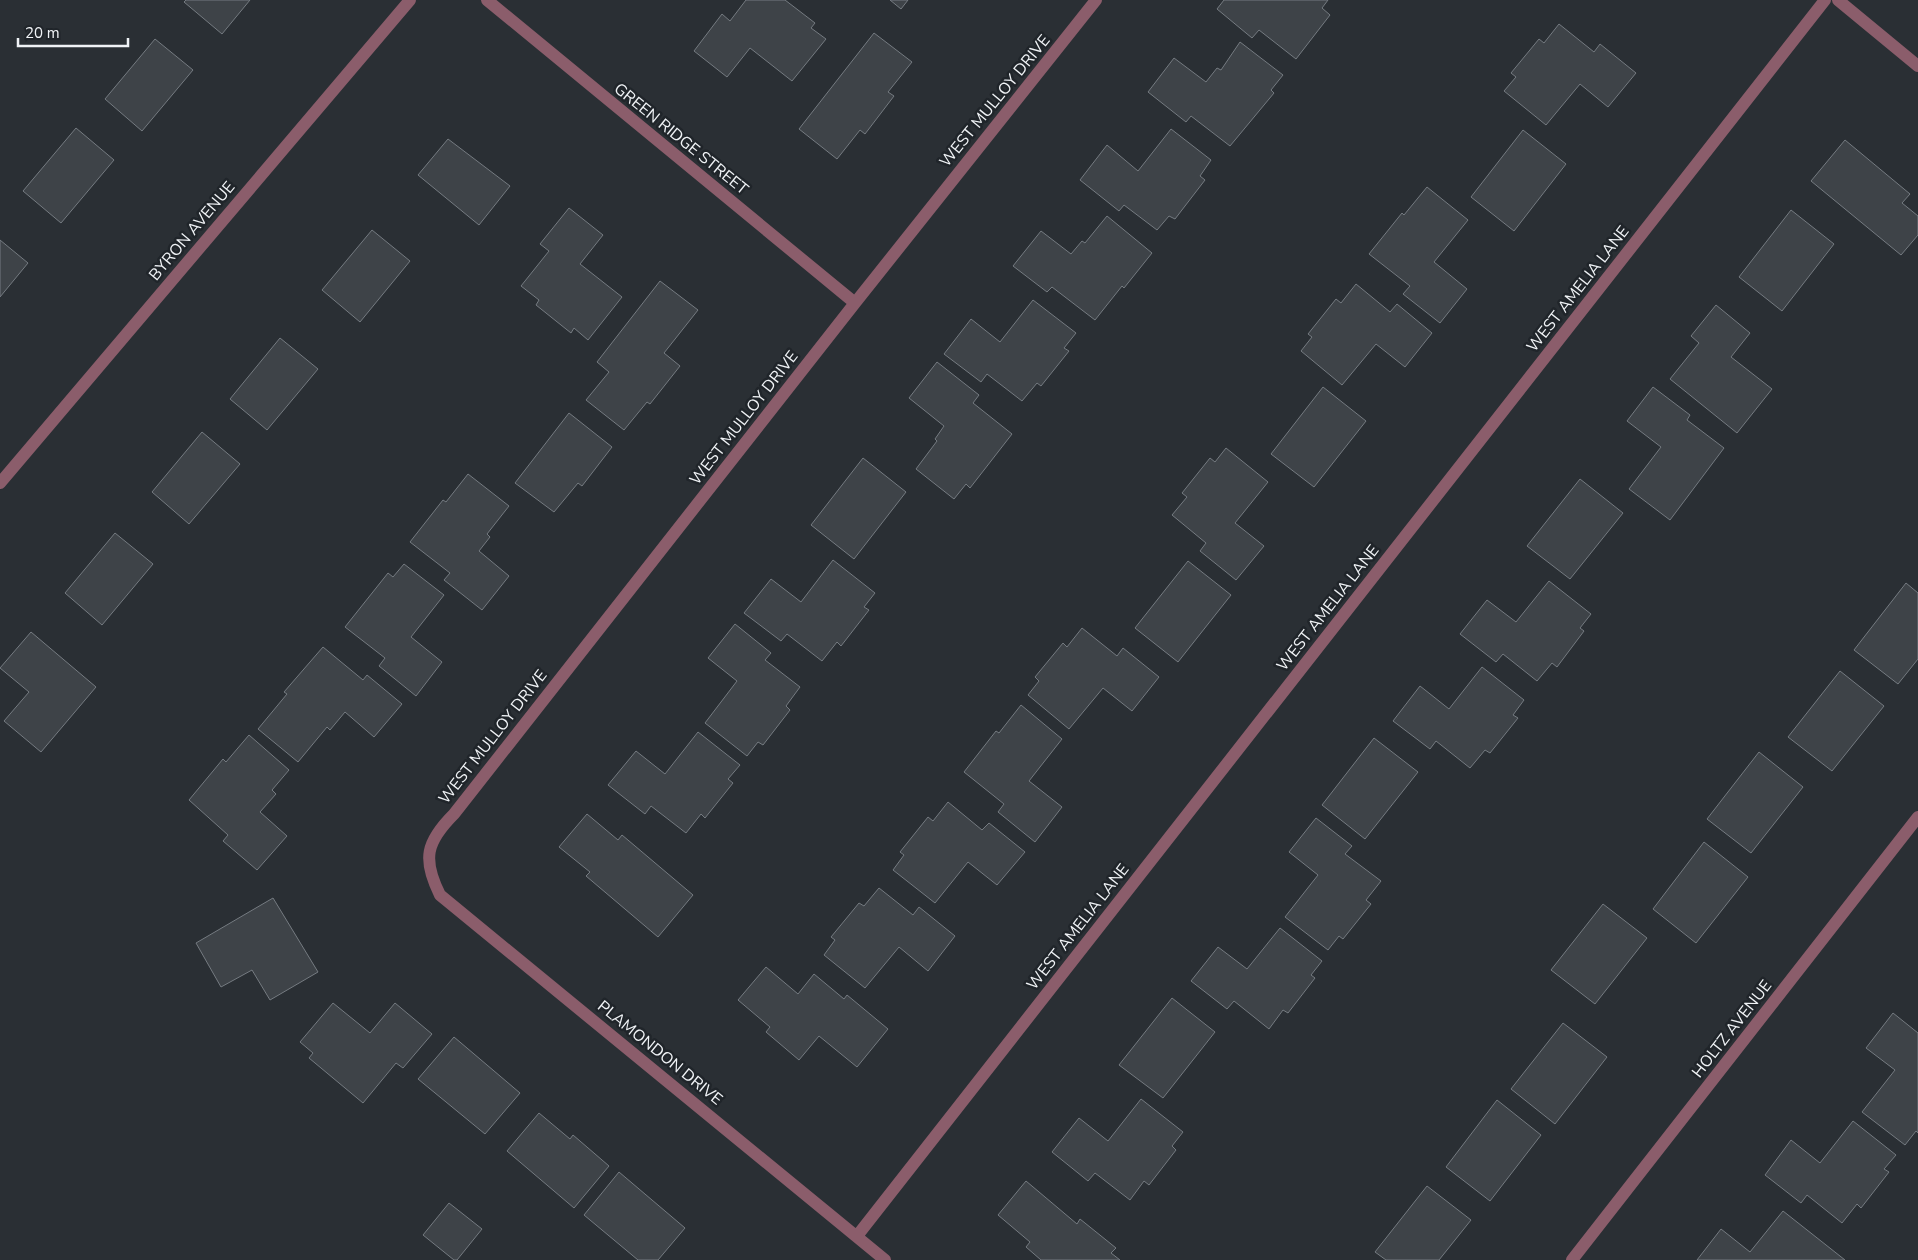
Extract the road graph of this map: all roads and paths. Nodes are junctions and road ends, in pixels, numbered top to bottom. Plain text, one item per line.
1 (410, 0) edge
2 (486, 0) edge
3 (1096, 0) edge
4 (1825, 0) edge
5 (1838, 0) edge
6 (1918, 66) edge
7 (855, 303) junction
8 (0, 483) edge
9 (1918, 817) edge
10 (428, 862) joint
11 (857, 1236) junction
12 (885, 1260) edge
13 (1572, 1260) edge

1 - 8 street, BYRON AVENUE
2 - 7 street, GREEN RIDGE STREET
3 - 7 street, WEST MULLOY DRIVE
4 - 11 street, WEST AMELIA LANE
5 - 6 street
7 - 10 street, WEST MULLOY DRIVE
9 - 13 street, HOLTZ AVENUE
10 - 11 street, PLAMONDON DRIVE
11 - 12 street, PLAMONDON DRIVE

